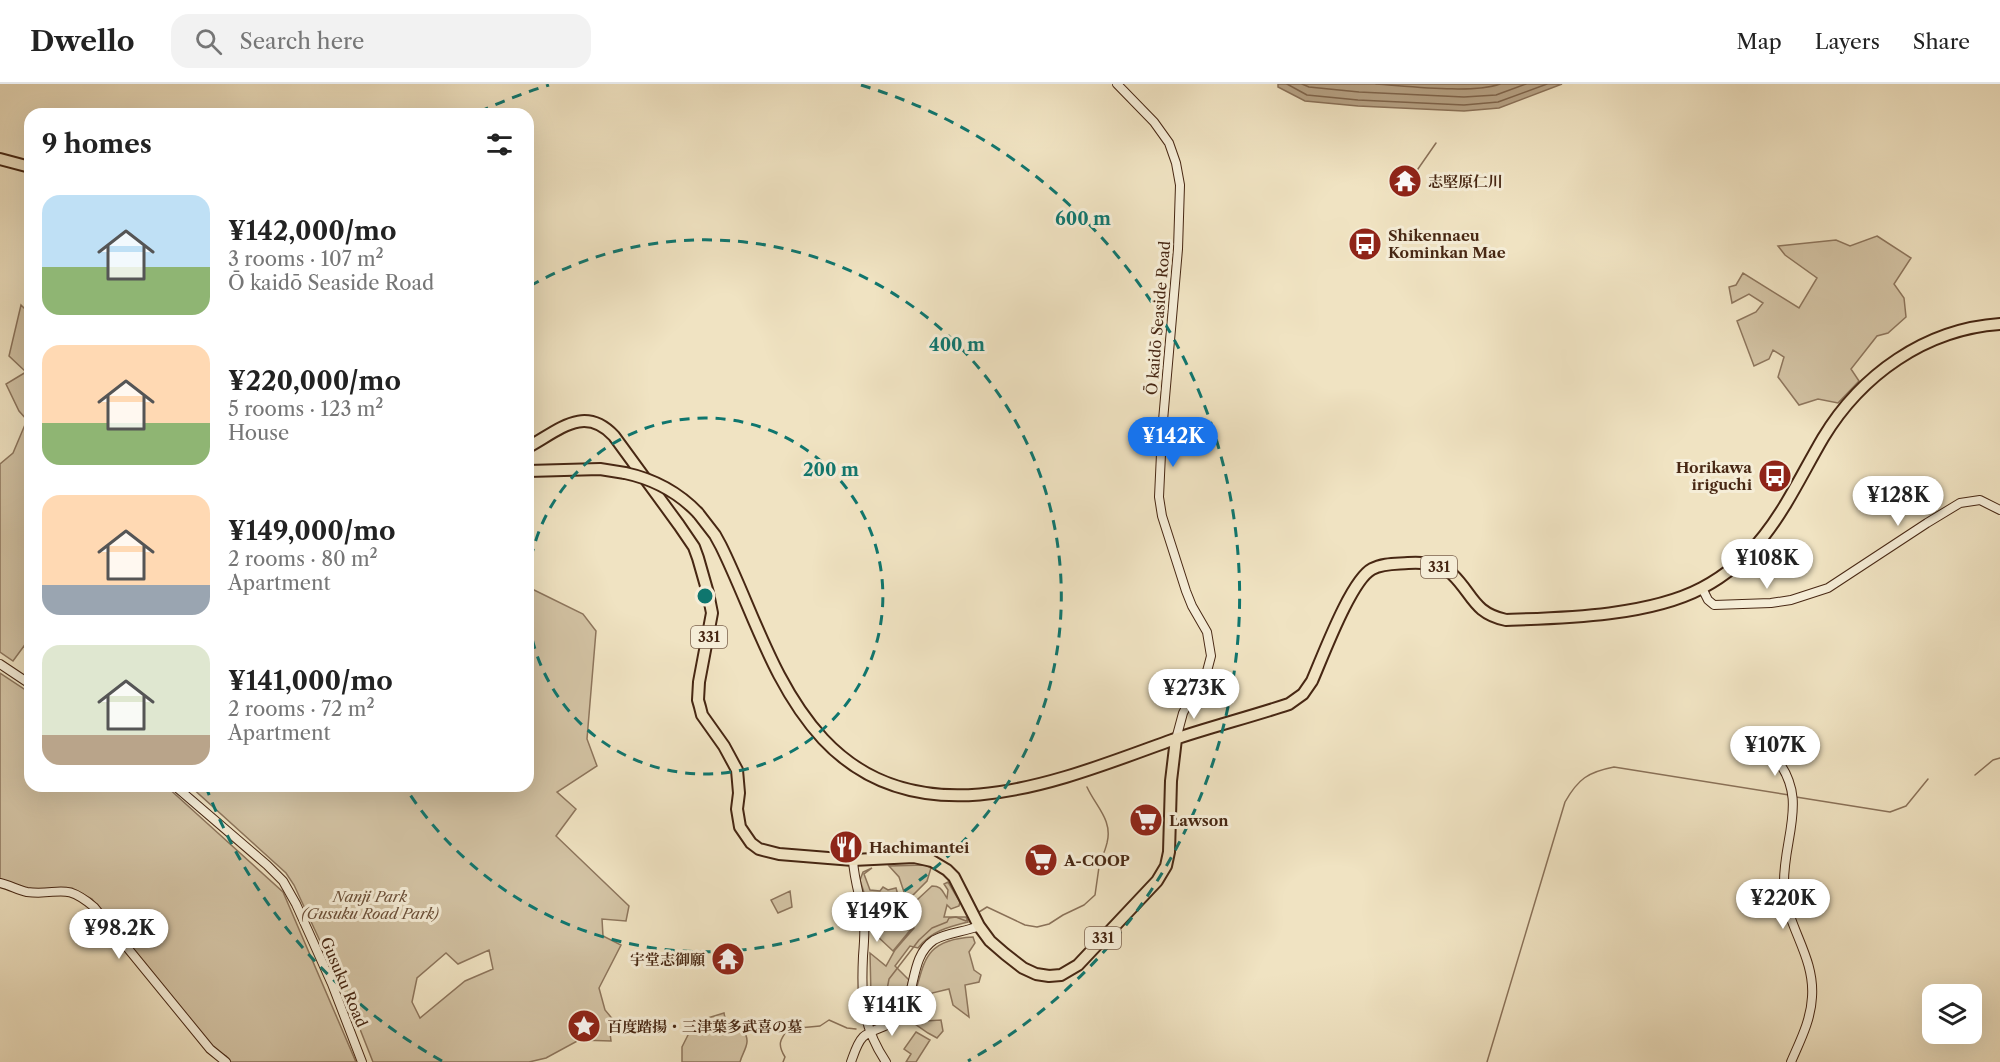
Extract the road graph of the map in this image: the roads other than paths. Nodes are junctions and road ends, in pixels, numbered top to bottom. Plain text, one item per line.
1 (1117, 84) edge
2 (0, 159) edge
3 (24, 165) edge
4 (2000, 324) edge
5 (534, 443) edge
6 (534, 471) edge
7 (2000, 510) edge
8 (1702, 588) junction
9 (0, 664) edge
10 (24, 680) edge
11 (1176, 739) junction
12 (1774, 756) dead end
13 (182, 792) edge
14 (853, 860) junction
15 (0, 883) edge
16 (976, 919) junction
17 (870, 1033) junction
18 (226, 1062) edge
19 (362, 1062) edge
20 (851, 1062) edge
21 (886, 1062) edge
22 (1791, 1062) edge

1 - 11 street, Ō kaidō Seaside Road
2 - 3 highway
4 - 8 highway, 331
5 - 14 highway, 331
6 - 11 highway, 331, bridge
7 - 8 street
8 - 11 highway, 331
9 - 10 street
11 - 16 highway, 331
12 - 22 street
13 - 19 street, Gusuku Road
14 - 16 highway, 331
14 - 17 street
15 - 18 street
16 - 17 street
17 - 20 street
17 - 21 street

